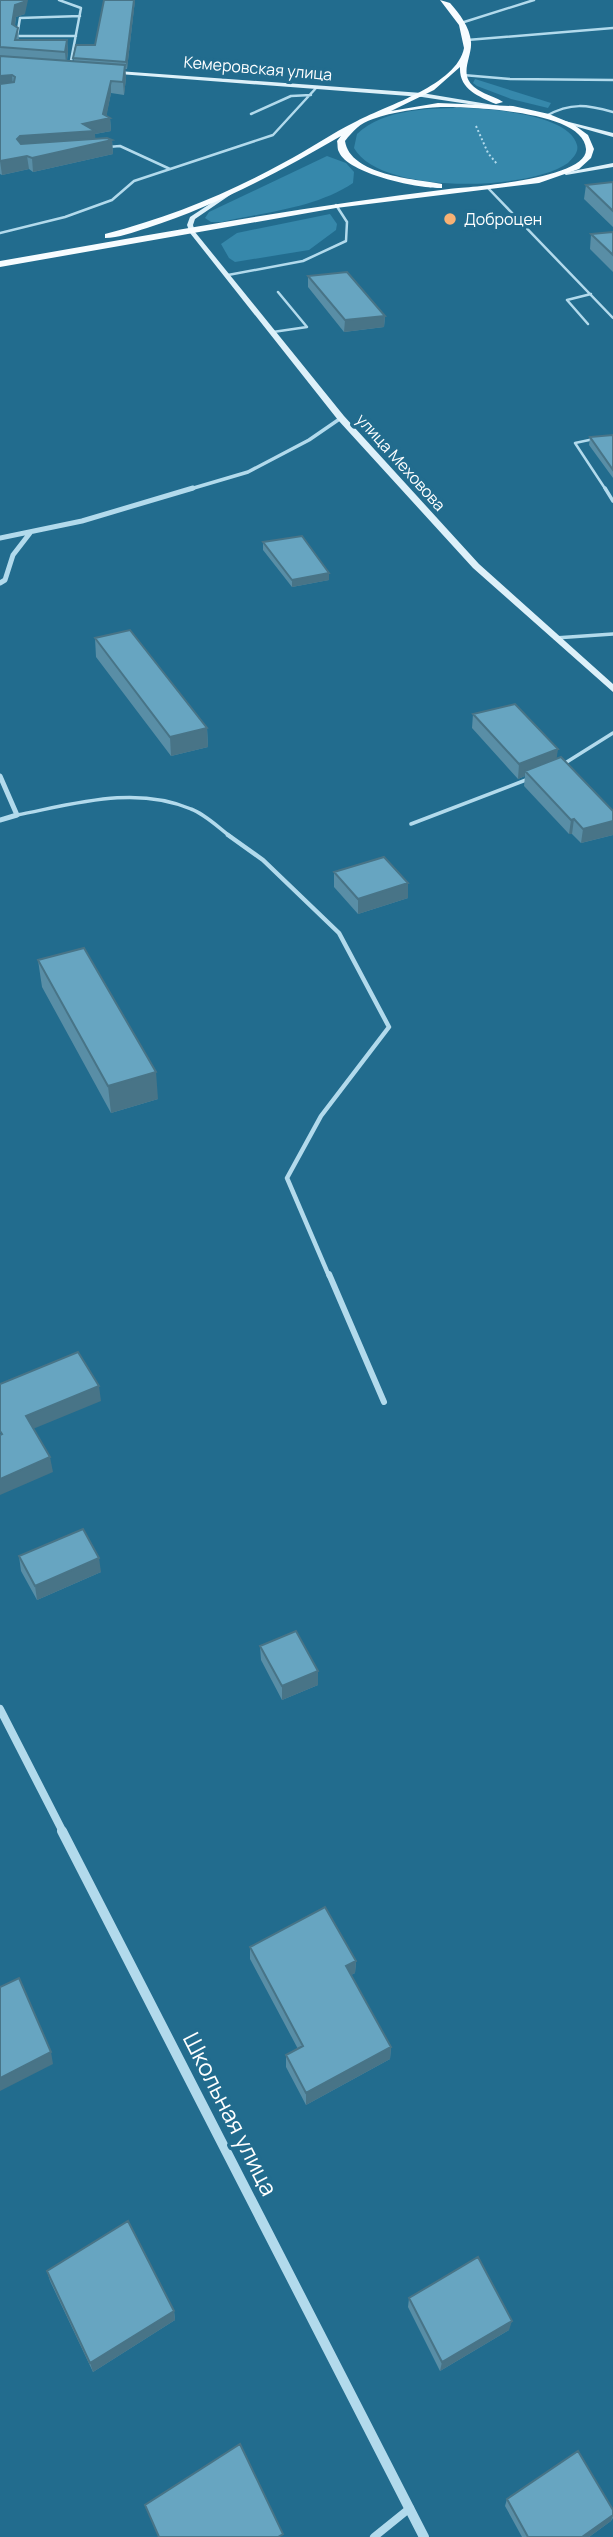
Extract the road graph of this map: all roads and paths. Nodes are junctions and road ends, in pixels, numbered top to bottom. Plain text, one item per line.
1 (59, 0) edge
2 (443, 0) edge
3 (534, 0) edge
4 (80, 16) junction
5 (461, 23) junction
6 (613, 28) edge
7 (76, 36) junction
8 (467, 40) junction
9 (465, 55) junction
10 (55, 68) edge
11 (69, 69) junction
12 (82, 70) edge
13 (96, 71) edge
14 (463, 75) junction
15 (613, 80) edge
16 (317, 87) junction
17 (311, 95) junction
18 (422, 95) junction
19 (475, 105) junction
20 (513, 108) junction
21 (613, 112) edge
22 (251, 114) dead end
23 (375, 116) junction
24 (546, 116) junction
25 (559, 120) junction
26 (353, 126) junction
27 (613, 135) edge
28 (108, 147) edge
29 (613, 164) edge
30 (170, 169) junction
31 (566, 173) junction
32 (488, 188) junction
33 (230, 193) junction
34 (336, 205) junction
35 (192, 232) junction
36 (0, 233) edge
37 (0, 263) edge
38 (228, 275) junction
39 (278, 292) dead end
40 (592, 294) junction
41 (612, 315) edge
42 (588, 324) dead end
43 (273, 332) junction
44 (341, 418) junction
45 (599, 438) edge
46 (613, 501) edge
47 (30, 533) junction
48 (0, 538) edge
49 (0, 583) edge
50 (613, 634) edge
51 (555, 638) junction
52 (613, 689) edge
53 (613, 733) edge
54 (558, 768) edge
55 (0, 776) edge
56 (533, 777) edge
57 (17, 815) junction
58 (0, 820) edge
59 (411, 824) dead end
60 (384, 1402) dead end
61 (0, 1709) edge
62 (410, 2508) junction
63 (374, 2537) edge
64 (424, 2537) edge

1 - 4 lane
2 - 5 main road
3 - 5 lane
4 - 7 lane
4 - 7 lane
5 - 8 main road
6 - 8 lane
7 - 11 lane
8 - 9 main road
9 - 14 main road
9 - 18 main road
10 - 11 street
11 - 12 street
13 - 16 street, Кемеровская улица
14 - 15 lane
14 - 20 main road
16 - 17 lane
16 - 18 street, Кемеровская улица
17 - 22 lane
17 - 30 lane
18 - 20 street, Кемеровская улица
18 - 23 main road
19 - 20 main road
19 - 23 main road
19 - 32 path
20 - 24 main road
21 - 24 lane
23 - 26 main road
24 - 25 main road
25 - 27 street
25 - 31 main road
26 - 32 main road
26 - 33 main road
28 - 30 lane
29 - 31 street
30 - 36 lane
31 - 32 main road
32 - 34 main road
32 - 40 lane
33 - 35 street
33 - 37 main road
34 - 35 main road
34 - 38 lane
35 - 37 main road
35 - 38 street, улица Меховова
38 - 43 street, улица Меховова
39 - 43 lane
40 - 41 lane
40 - 42 lane
43 - 44 street, улица Меховова
44 - 47 street
44 - 51 street, улица Меховова
45 - 46 lane
47 - 48 street
47 - 49 street
50 - 51 lane
51 - 52 street, улица Меховова
53 - 54 lane
55 - 57 street
56 - 59 lane
57 - 58 street
57 - 60 lane
61 - 62 street, Школьная улица
62 - 63 lane
62 - 64 street, Школьная улица

